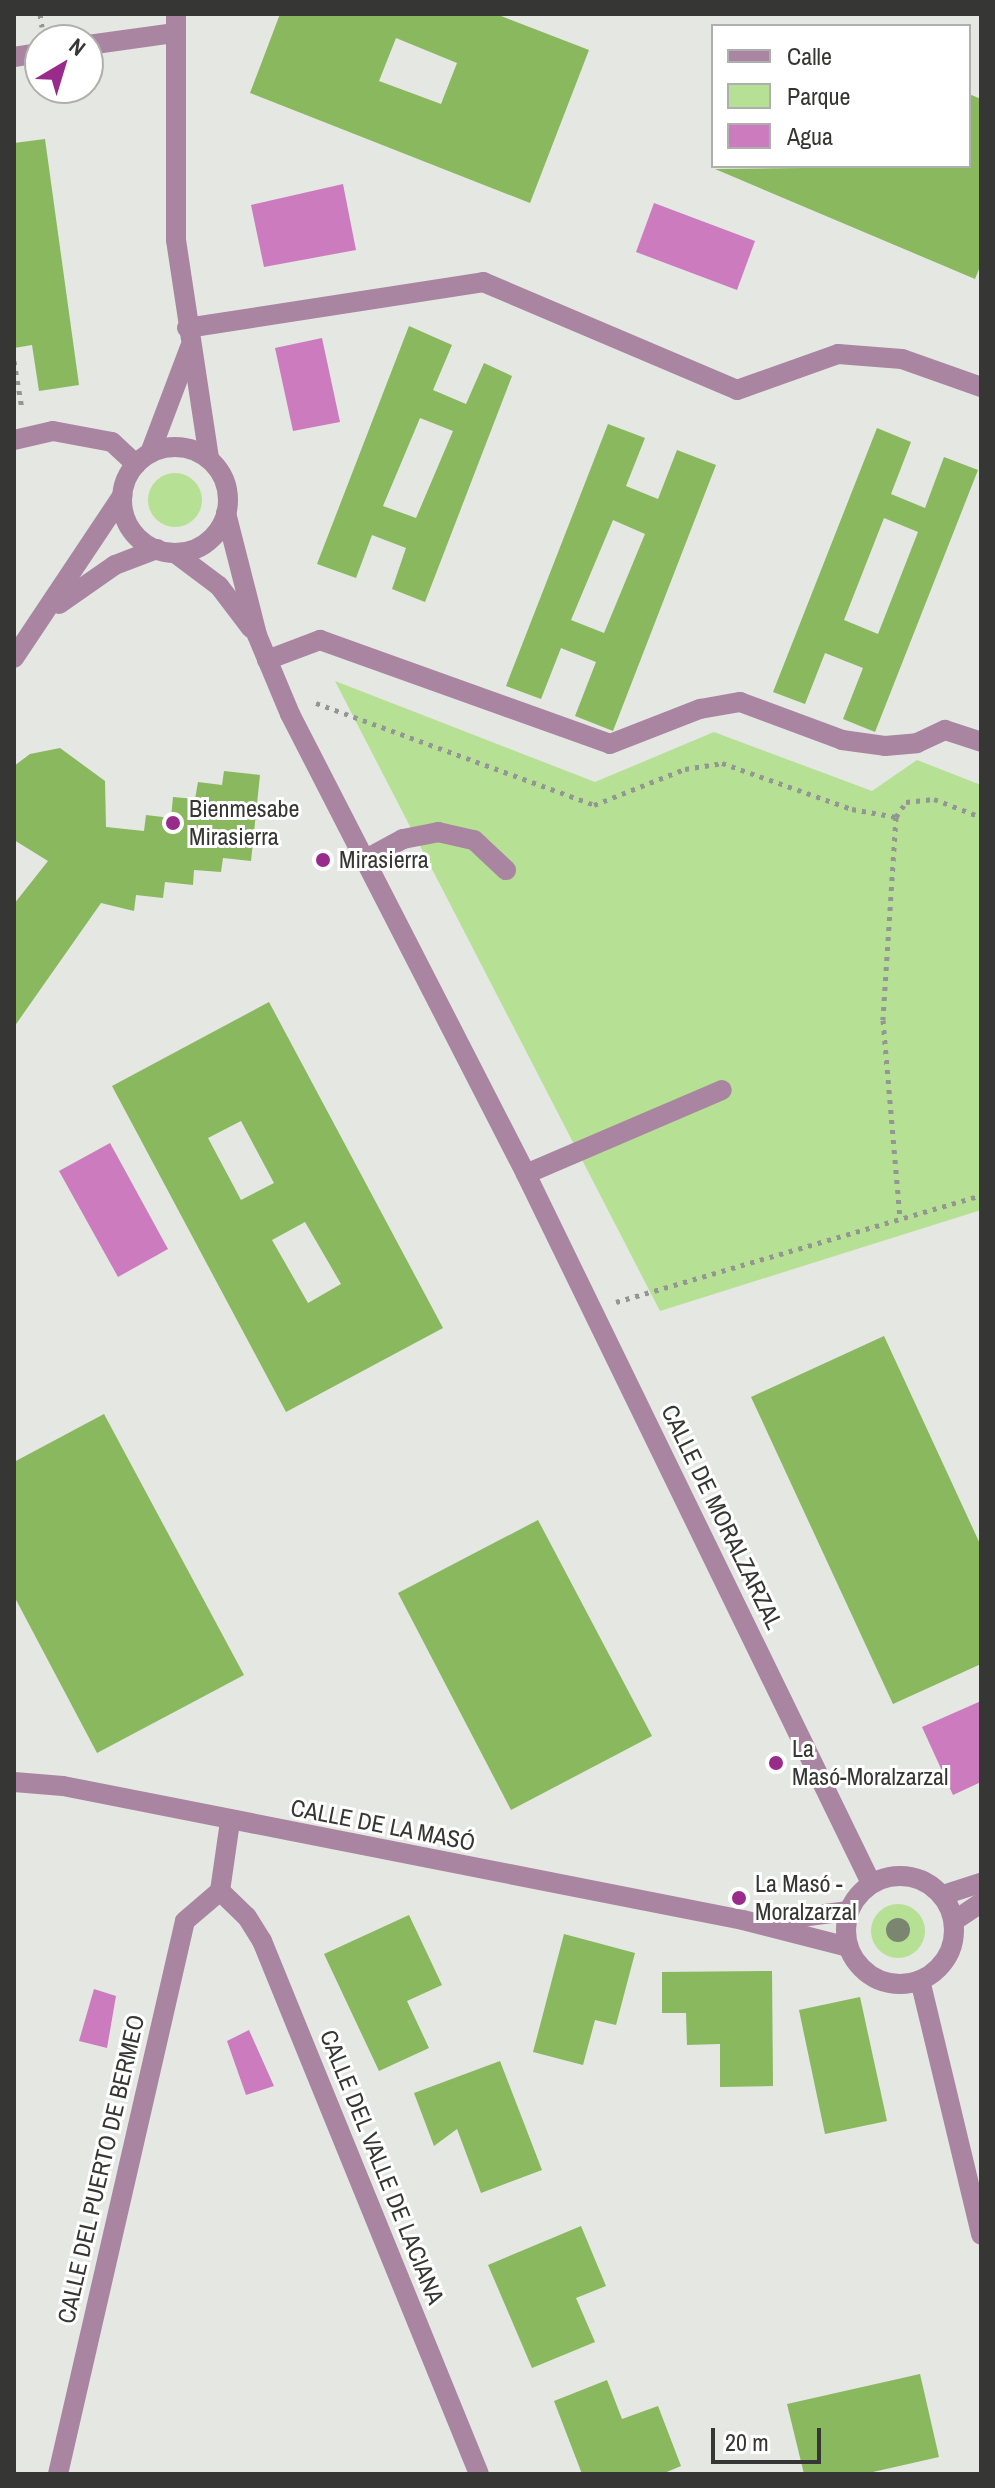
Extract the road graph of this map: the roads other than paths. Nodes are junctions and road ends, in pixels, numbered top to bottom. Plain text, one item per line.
1 (176, 24) edge
2 (104, 41) edge
3 (189, 338) junction
4 (981, 387) edge
5 (20, 439) edge
6 (143, 458) junction
7 (209, 459) junction
8 (122, 496) junction
9 (226, 513) junction
10 (166, 551) junction
11 (49, 611) junction
12 (257, 635) junction
13 (14, 658) edge
14 (267, 660) junction
15 (981, 742) edge
16 (364, 860) junction
17 (506, 870) dead end
18 (722, 1090) dead end
19 (526, 1174) junction
20 (14, 1782) edge
21 (230, 1822) junction
22 (871, 1883) junction
23 (981, 1883) edge
24 (220, 1891) junction
25 (943, 1895) junction
26 (981, 1903) edge
27 (848, 1911) junction
28 (743, 1920) junction
29 (954, 1921) junction
30 (848, 1947) junction
31 (920, 1980) junction
32 (981, 2235) edge
33 (58, 2474) edge
34 (479, 2474) edge

1 - 2 street
1 - 3 street
3 - 4 street
3 - 6 street
3 - 7 street
5 - 6 street
6 - 7 street
6 - 8 street
7 - 9 street
8 - 10 street
8 - 11 street
9 - 10 street
9 - 12 street, CALLE DE MORALZARZAL
10 - 11 street
10 - 12 street
11 - 13 street
12 - 14 street, CALLE DE MORALZARZAL
14 - 15 street
14 - 16 street, CALLE DE MORALZARZAL
16 - 17 street
16 - 19 street, CALLE DE MORALZARZAL
18 - 19 street
19 - 22 street, CALLE DE MORALZARZAL
20 - 21 street, CALLE DE LA MASÓ
21 - 24 street
21 - 28 street, CALLE DE LA MASÓ
22 - 25 street
22 - 27 street
23 - 25 street
24 - 33 street, CALLE DEL PUERTO DE BERMEO
24 - 34 street, CALLE DEL VALLE DE LACIANA
25 - 29 street
26 - 29 street
27 - 28 street, CALLE DE LA MASÓ
27 - 30 street
28 - 30 street, CALLE DE LA MASÓ
29 - 31 street
30 - 31 street
31 - 32 street

